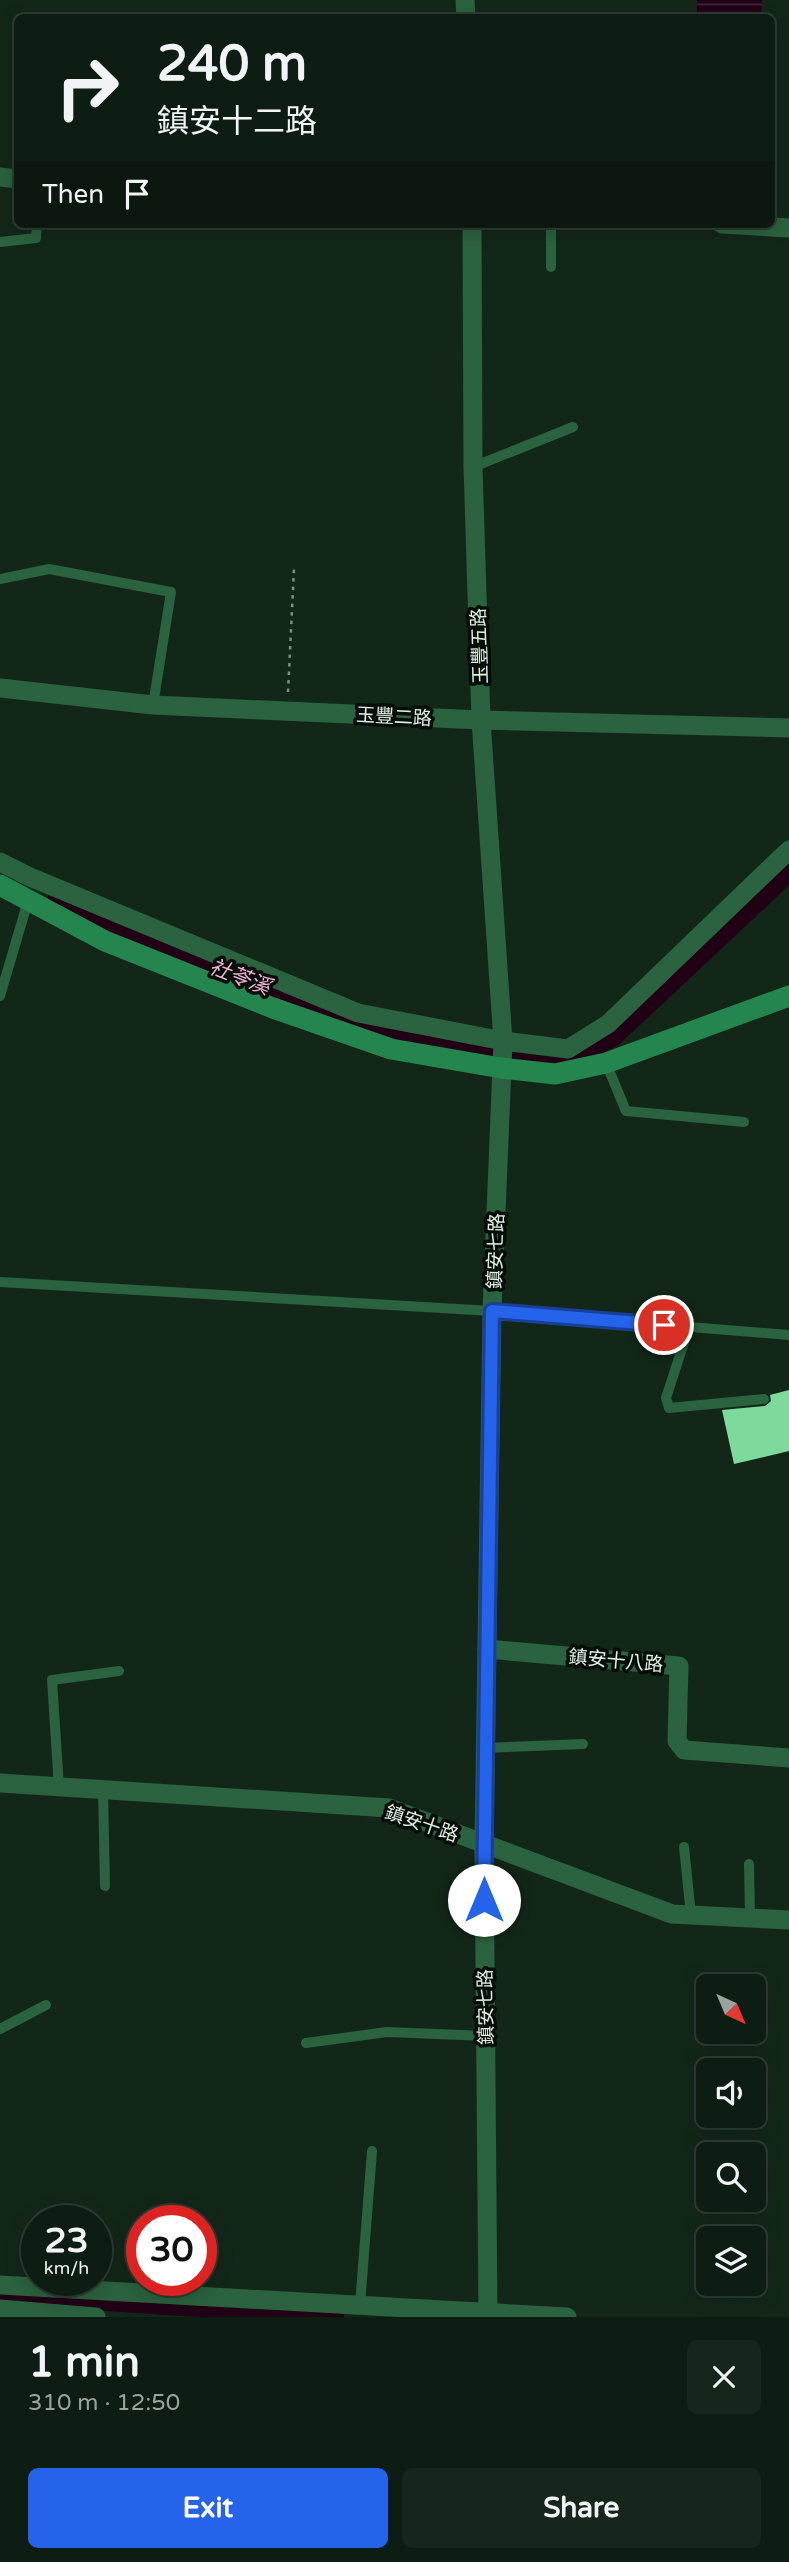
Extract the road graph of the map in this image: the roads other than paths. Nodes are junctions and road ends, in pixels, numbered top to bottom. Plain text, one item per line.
1 (37, 228) edge
2 (472, 228) edge
3 (551, 228) edge
4 (0, 242) edge
5 (551, 267) dead end
6 (573, 427) dead end
7 (473, 467) junction
8 (0, 579) edge
9 (0, 688) edge
10 (153, 705) junction
11 (481, 720) junction
12 (789, 728) edge
13 (789, 850) edge
14 (0, 862) edge
15 (0, 885) edge
16 (28, 901) junction
17 (0, 996) edge
18 (783, 1002) edge
19 (503, 1041) junction
20 (606, 1063) junction
21 (501, 1068) junction
22 (744, 1122) dead end
23 (0, 1282) edge
24 (492, 1311) junction
25 (688, 1327) junction
26 (789, 1335) edge
27 (764, 1399) dead end
28 (487, 1649) junction
29 (119, 1671) dead end
30 (583, 1744) dead end
31 (485, 1748) junction
32 (789, 1758) edge
33 (0, 1783) edge
34 (59, 1787) junction
35 (103, 1790) junction
36 (484, 1846) junction
37 (684, 1847) dead end
38 (749, 1864) dead end
39 (105, 1886) dead end
40 (691, 1915) junction
41 (750, 1918) junction
42 (789, 1920) edge
43 (46, 2005) dead end
44 (0, 2029) edge
45 (486, 2036) junction
46 (306, 2043) dead end
47 (372, 2151) dead end
48 (0, 2285) edge
49 (360, 2305) junction
50 (0, 2309) edge
51 (488, 2314) edge
52 (96, 2317) edge
53 (567, 2317) edge

1 - 4 lane
2 - 7 street, 玉豐五路
3 - 5 lane
6 - 7 lane
7 - 11 street, 玉豐五路
8 - 10 lane
9 - 10 street, 玉豐二路
10 - 11 street, 玉豐二路
11 - 12 street, 玉豐二路
11 - 19 street, 玉豐五路
13 - 19 street
14 - 19 street
15 - 16 street
16 - 17 lane
16 - 21 street
18 - 20 street
19 - 21 street, 玉豐五路
20 - 21 street
20 - 22 lane
21 - 24 street, 鎮安七路
23 - 24 lane
24 - 25 lane
24 - 28 street, 鎮安七路
25 - 26 lane
25 - 27 lane
28 - 31 street, 鎮安七路
28 - 32 street, 鎮安十八路
29 - 34 lane
30 - 31 lane
31 - 36 street, 鎮安七路
33 - 34 street, 鎮安十路
34 - 35 street, 鎮安十路
35 - 36 street, 鎮安十路
35 - 39 lane
36 - 40 street, 鎮安十路
36 - 45 street, 鎮安七路
37 - 40 lane
38 - 41 lane
40 - 41 street, 鎮安十路
41 - 42 street, 鎮安十路
43 - 44 lane
45 - 46 lane
45 - 51 street, 鎮安七路
47 - 49 lane
48 - 49 street
49 - 51 street
50 - 52 street
51 - 53 street

